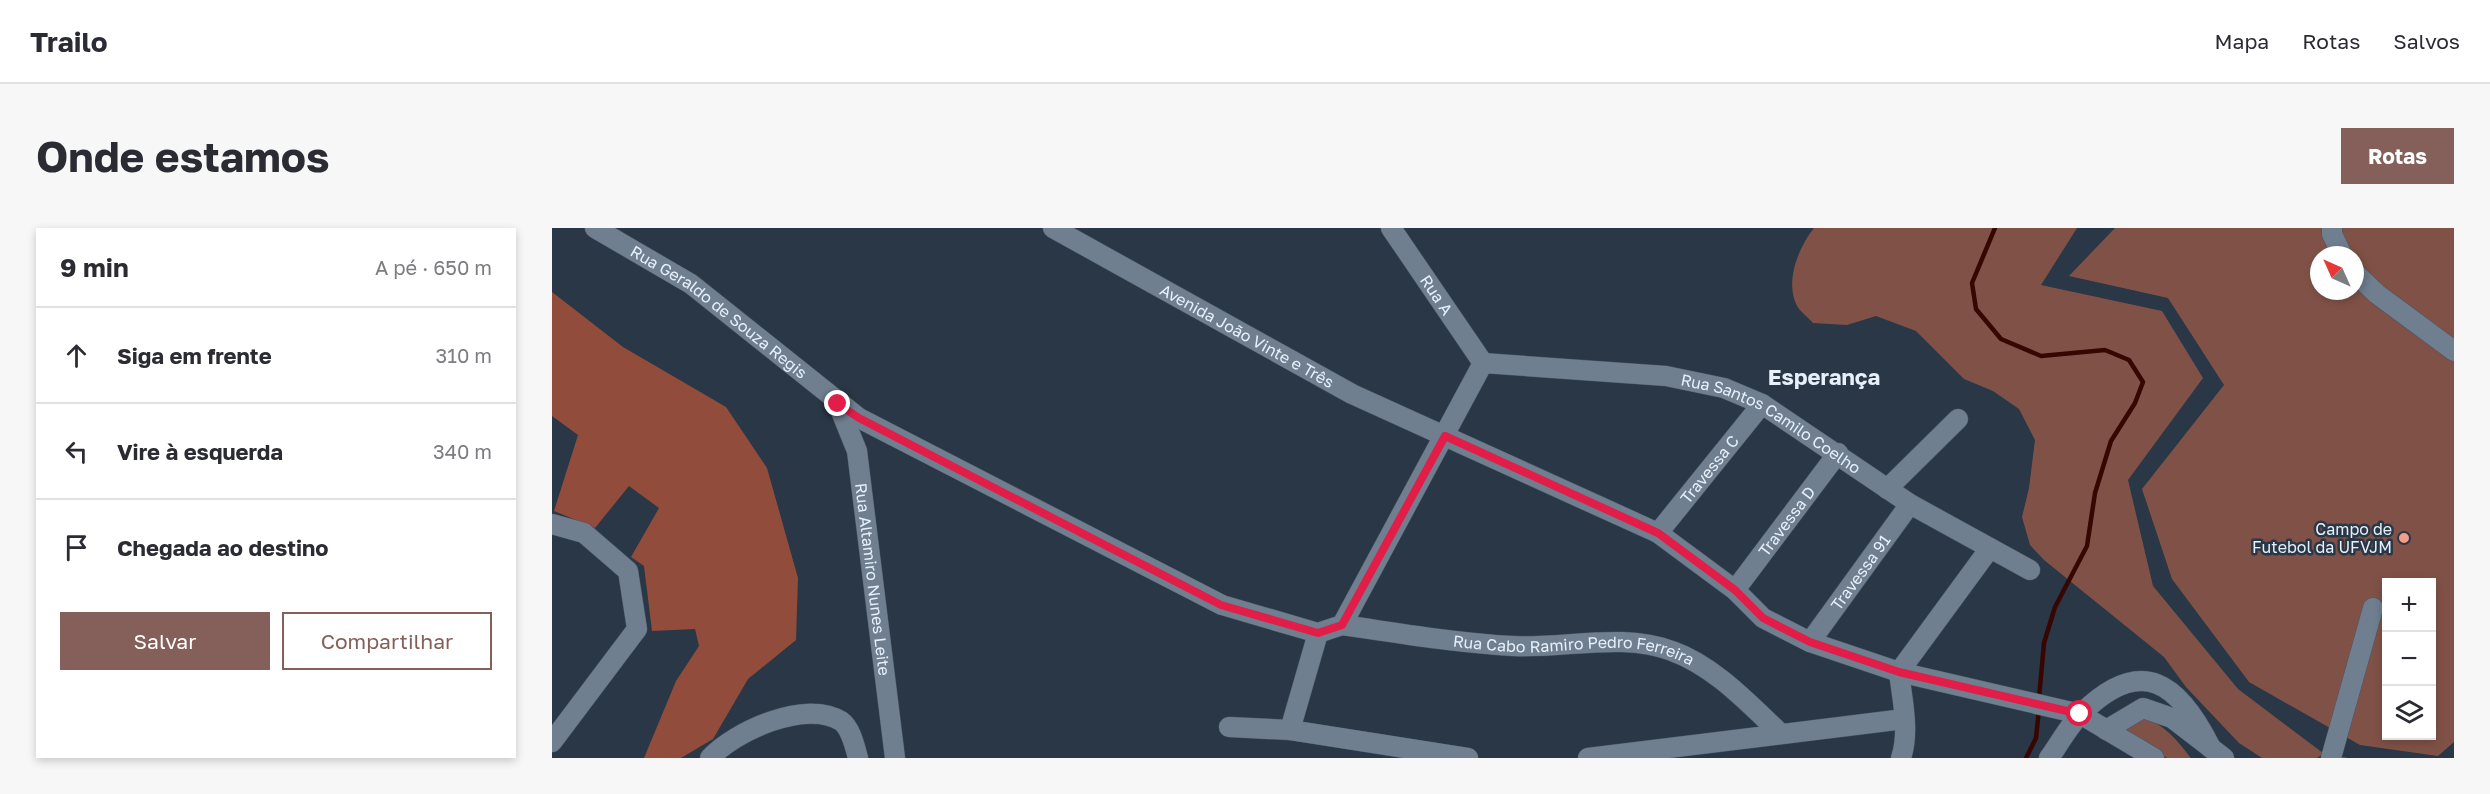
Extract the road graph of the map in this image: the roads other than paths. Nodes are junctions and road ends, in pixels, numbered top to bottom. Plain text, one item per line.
1 (595, 228) edge
2 (1053, 228) edge
3 (1390, 228) edge
4 (2332, 228) edge
5 (2338, 246) edge
6 (2364, 282) edge
7 (2454, 351) edge
8 (1484, 363) junction
9 (838, 404) junction
10 (1762, 404) junction
11 (1958, 419) dead end
12 (1445, 436) junction
13 (1838, 453) junction
14 (1887, 489) junction
15 (1910, 504) junction
16 (552, 524) edge
17 (1658, 533) junction
18 (1990, 548) junction
19 (2030, 570) dead end
20 (1735, 590) junction
21 (2373, 608) dead end
22 (1342, 625) junction
23 (1318, 633) junction
24 (1810, 642) junction
25 (1899, 672) junction
26 (2080, 714) junction
27 (1904, 719) junction
28 (1229, 727) dead end
29 (1290, 730) junction
30 (2106, 730) junction
31 (1780, 733) junction
32 (552, 742) edge
33 (2217, 753) edge
34 (710, 758) edge
35 (858, 758) edge
36 (895, 758) edge
37 (1468, 758) edge
38 (1588, 758) edge
39 (1901, 758) edge
40 (2049, 758) edge
41 (2154, 758) edge
42 (2331, 758) edge

1 - 9 street, Rua Geraldo de Souza Regis
2 - 12 street, Avenida João Vinte e Três
3 - 8 street, Rua A
4 - 5 street
6 - 7 street
8 - 10 street, Rua Santos Camilo Coelho
8 - 12 street
9 - 23 street
9 - 36 street, Rua Altamiro Nunes Leite
10 - 13 street, Rua Santos Camilo Coelho
10 - 17 street, Travessa C
11 - 14 street
12 - 17 street, Avenida João Vinte e Três
12 - 22 street
13 - 14 street, Rua Santos Camilo Coelho
13 - 20 street, Travessa D
14 - 15 street, Rua Santos Camilo Coelho
15 - 18 street, Rua Santos Camilo Coelho
15 - 24 street, Travessa 91
16 - 32 street
17 - 20 street, Avenida João Vinte e Três
18 - 19 street, Rua Santos Camilo Coelho
18 - 25 street
20 - 24 street, Avenida João Vinte e Três
21 - 42 street
22 - 23 street, Rua Cabo Ramiro Pedro Ferreira
22 - 31 street, Rua Cabo Ramiro Pedro Ferreira
23 - 29 street
24 - 25 street, Avenida João Vinte e Três
25 - 26 street, Avenida João Vinte e Três
25 - 27 street
26 - 30 street, Avenida João Vinte e Três
26 - 33 street
26 - 40 street
27 - 31 street
27 - 39 street
28 - 29 street
29 - 37 street
30 - 33 street
30 - 41 street, Avenida João Vinte e Três
31 - 38 street
34 - 35 street

